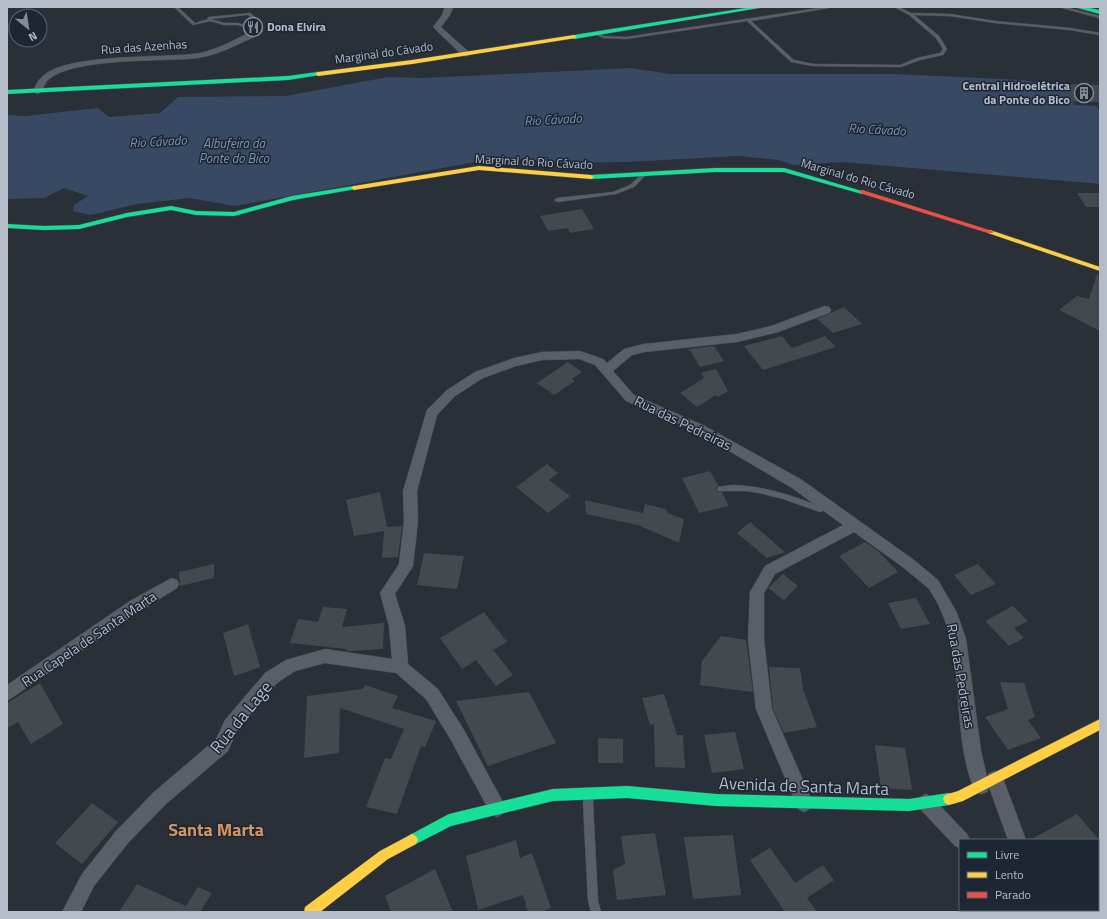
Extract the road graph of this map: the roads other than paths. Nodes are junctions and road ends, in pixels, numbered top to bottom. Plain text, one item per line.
1 (176, 7) edge
2 (449, 7) edge
3 (762, 7) edge
4 (833, 7) edge
5 (896, 7) edge
6 (1060, 7) edge
7 (1077, 7) edge
8 (203, 11) dead end
9 (1100, 12) edge
10 (910, 14) junction
11 (1100, 18) edge
12 (209, 19) junction
13 (748, 20) junction
14 (257, 30) junction
15 (595, 33) junction
16 (1100, 34) edge
17 (466, 54) junction
18 (37, 91) junction
19 (7, 92) edge
20 (643, 175) junction
21 (557, 200) dead end
22 (7, 226) edge
23 (1100, 269) edge
24 (825, 310) dead end
25 (606, 370) junction
26 (721, 489) dead end
27 (824, 504) junction
28 (855, 525) junction
29 (172, 584) dead end
30 (400, 667) junction
31 (7, 694) edge
32 (1100, 724) edge
33 (988, 782) junction
34 (590, 793) junction
35 (804, 803) junction
36 (926, 803) junction
37 (494, 808) junction
38 (960, 839) edge
39 (1016, 839) edge
40 (71, 912) edge
41 (310, 912) edge
42 (596, 912) edge

1 - 12 lane
2 - 17 street
3 - 15 street, Marginal do Cávado
4 - 13 lane
5 - 10 lane
6 - 11 lane
7 - 9 street
8 - 12 lane
10 - 13 lane
10 - 16 lane
12 - 14 lane
12 - 14 lane
13 - 15 lane
14 - 18 street, Rua das Azenhas
15 - 17 street, Marginal do Cávado
17 - 18 street, Marginal do Cávado
18 - 19 street, Marginal do Cávado
20 - 21 lane
20 - 22 street, Marginal do Rio Cávado
20 - 23 street, Marginal do Rio Cávado
24 - 25 street
25 - 27 street, Rua das Pedreiras
25 - 30 street, Rua das Pedreiras
26 - 27 lane
27 - 28 street, Rua das Pedreiras
28 - 33 street, Rua das Pedreiras
28 - 35 street
29 - 31 street, Rua Capela de Santa Marta
30 - 37 street
30 - 40 street, Rua da Lage
32 - 33 street, Avenida de Santa Marta
33 - 36 street, Avenida de Santa Marta
33 - 39 street, Rua das Pedreiras
34 - 35 street, Avenida de Santa Marta
34 - 37 street, Avenida de Santa Marta
34 - 42 lane
35 - 36 street, Avenida de Santa Marta
36 - 38 street
37 - 41 street, Avenida de Santa Marta

